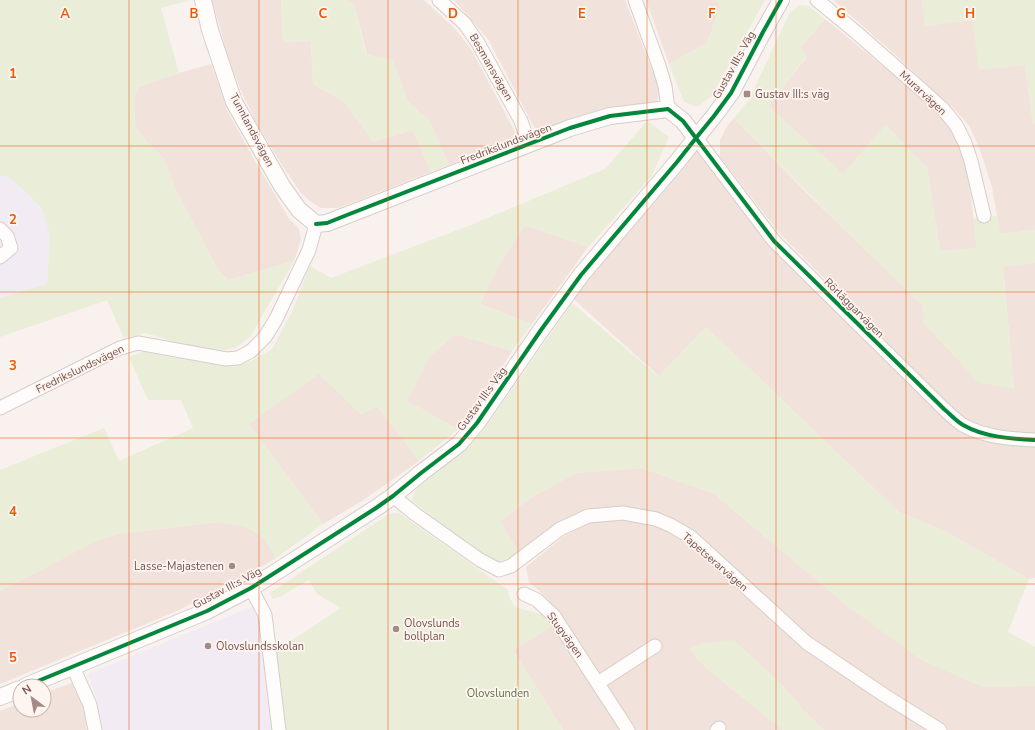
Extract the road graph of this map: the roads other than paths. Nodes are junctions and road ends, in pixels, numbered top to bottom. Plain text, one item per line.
1 (203, 0) edge
2 (438, 0) edge
3 (636, 0) edge
4 (781, 0) edge
5 (817, 0) edge
6 (668, 109) junction
7 (696, 138) junction
8 (529, 144) junction
9 (984, 216) dead end
10 (316, 224) junction
11 (0, 230) edge
12 (0, 257) edge
13 (0, 408) edge
14 (1035, 440) edge
15 (393, 496) junction
16 (251, 588) junction
17 (524, 594) dead end
18 (655, 646) dead end
19 (73, 667) junction
20 (46, 678) edge
21 (598, 683) junction
22 (12, 692) edge
23 (0, 697) edge
24 (95, 730) edge
25 (279, 730) edge
26 (628, 730) edge
27 (940, 730) edge

1 - 10 street, Tunnlandsvägen
2 - 8 street, Besmansvägen
3 - 6 street
4 - 7 street, Gustav III:s Väg
5 - 9 street, Murarvägen
6 - 7 street
6 - 8 street, Fredrikslundsvägen
7 - 14 street, Rörläggarvägen
7 - 15 street, Gustav III:s Väg
8 - 10 street, Fredrikslundsvägen
10 - 13 street, Fredrikslundsvägen
11 - 12 street
15 - 16 street, Gustav III:s Väg
15 - 27 street, Tapetserarvägen
16 - 19 street, Gustav III:s Väg
16 - 25 street
17 - 21 street, Stugvägen
18 - 21 street
19 - 20 street, Gustav III:s Väg
19 - 24 street
21 - 26 street, Stugvägen
22 - 23 street

